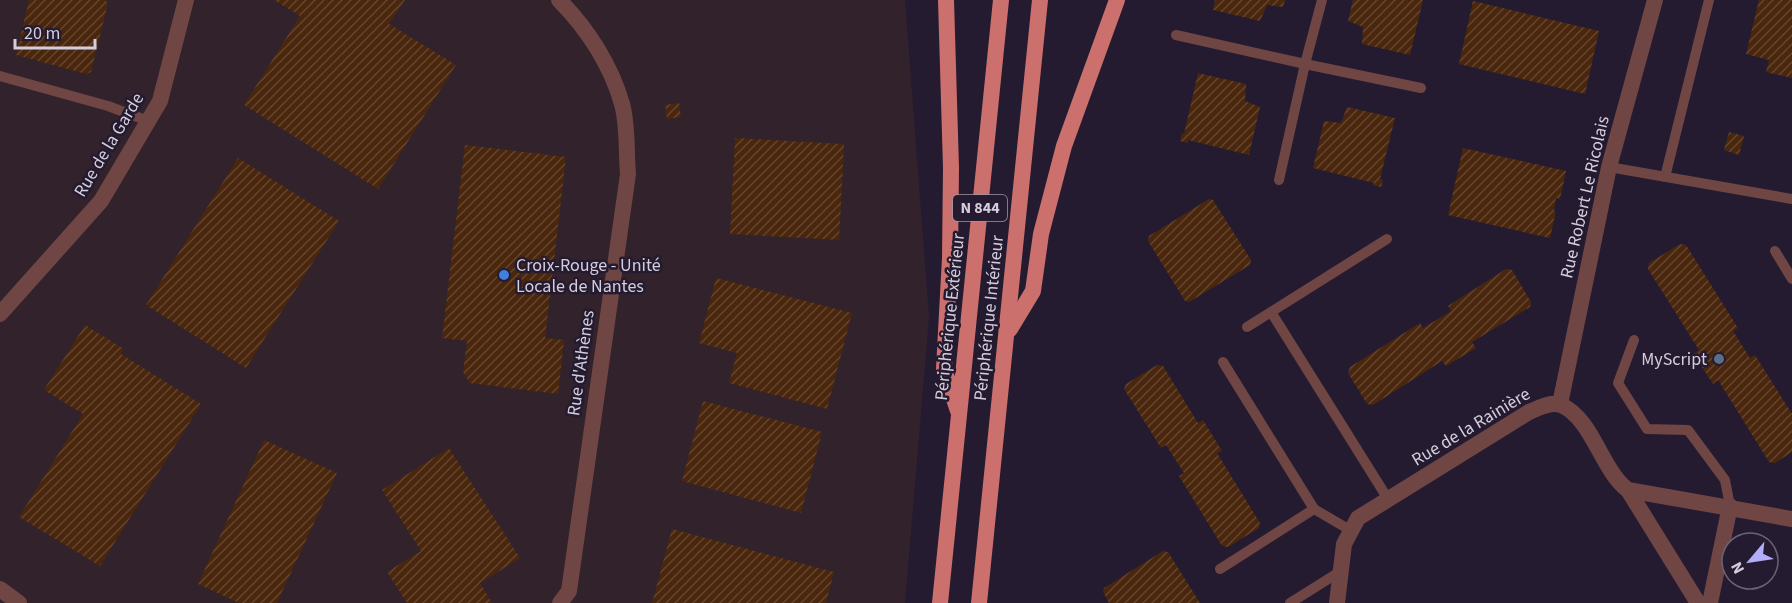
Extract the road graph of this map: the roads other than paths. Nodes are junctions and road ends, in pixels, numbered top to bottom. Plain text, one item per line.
1 (186, 0) edge
2 (559, 0) edge
3 (946, 0) edge
4 (1001, 0) edge
5 (1040, 0) edge
6 (1117, 0) edge
7 (1322, 0) edge
8 (1655, 0) edge
9 (1709, 0) edge
10 (1176, 35) dead end
11 (1305, 64) junction
12 (0, 76) edge
13 (1421, 88) dead end
14 (148, 121) junction
15 (1609, 167) junction
16 (1665, 177) junction
17 (1279, 180) dead end
18 (1792, 199) edge
19 (1387, 239) dead end
20 (1775, 251) dead end
21 (1792, 279) edge
22 (1271, 312) junction
23 (0, 314) edge
24 (1247, 327) dead end
25 (1008, 332) junction
26 (1634, 340) dead end
27 (1223, 362) dead end
28 (1560, 404) junction
29 (960, 416) junction
30 (1628, 490) junction
31 (1388, 499) junction
32 (1730, 506) junction
33 (1314, 510) junction
34 (1792, 519) edge
35 (1350, 530) junction
36 (1220, 569) dead end
37 (1341, 571) junction
38 (0, 589) edge
39 (1710, 601) edge
40 (19, 603) edge
41 (560, 603) edge
42 (940, 603) edge
43 (979, 603) edge
44 (1290, 603) edge
45 (1337, 603) edge

1 - 14 street, Rue de la Garde
2 - 41 street, Rue d'Athènes
3 - 29 highway
4 - 29 highway, Périphérique Extérieur / N 844
5 - 25 highway, Périphérique Intérieur / N 844
6 - 25 highway
7 - 11 lane
8 - 15 street, Rue Robert Le Ricolais
9 - 16 lane
10 - 11 lane
11 - 13 lane
11 - 17 lane
12 - 14 lane
14 - 23 street, Rue de la Garde
15 - 16 lane
15 - 28 street, Rue Robert Le Ricolais
16 - 18 lane
19 - 22 lane
20 - 21 lane
22 - 24 lane
22 - 31 lane
25 - 43 highway, Périphérique Intérieur / N 844
26 - 32 lane
27 - 33 lane
28 - 30 street, Rue de la Rainière
28 - 31 street, Rue de la Rainière
29 - 42 highway, Périphérique Extérieur / N 844
30 - 32 street
30 - 39 street, Rue de la Rainière
31 - 35 street, Rue de la Rainière
32 - 34 street
32 - 39 street
33 - 35 lane
33 - 36 lane
35 - 37 street
37 - 44 lane
37 - 45 street
38 - 40 street

